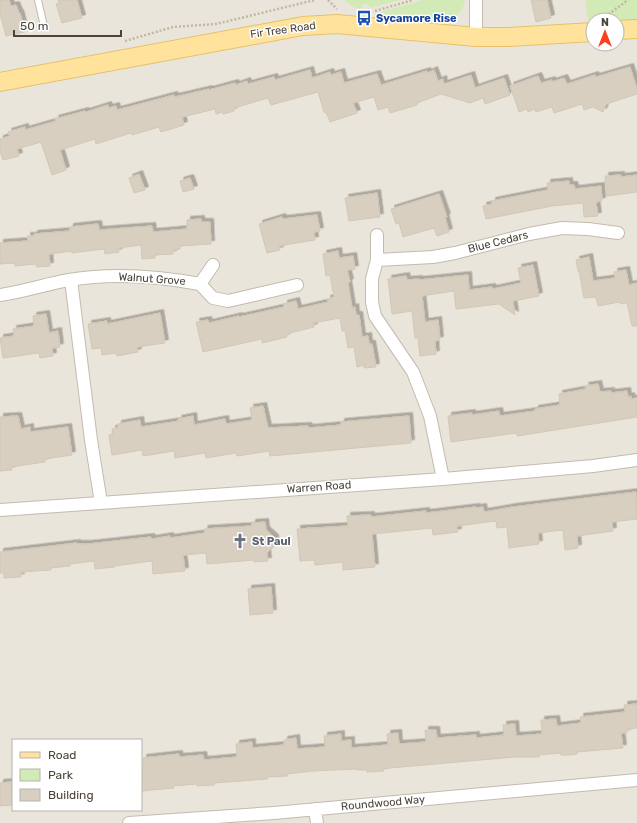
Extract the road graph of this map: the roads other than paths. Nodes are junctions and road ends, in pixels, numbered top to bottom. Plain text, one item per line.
1 (38, 0) edge
2 (476, 0) edge
3 (44, 22) dead end
4 (637, 29) edge
5 (625, 30) edge
6 (585, 32) edge
7 (476, 36) junction
8 (0, 82) edge
9 (618, 233) dead end
10 (377, 235) dead end
11 (377, 260) junction
12 (213, 265) dead end
13 (71, 280) junction
14 (200, 284) junction
15 (297, 285) dead end
16 (0, 295) edge
17 (637, 460) edge
18 (443, 479) junction
19 (100, 503) junction
20 (0, 510) edge
21 (637, 780) edge
22 (315, 809) junction
23 (129, 823) edge
24 (317, 823) edge

1 - 3 lane
2 - 7 street
4 - 5 main road
6 - 7 main road, Fir Tree Road
7 - 8 main road, Fir Tree Road
9 - 11 street, Blue Cedars
10 - 11 street
11 - 18 street
12 - 14 street
13 - 14 street, Walnut Grove
13 - 16 street, Walnut Grove
13 - 19 street
14 - 15 street, Walnut Grove
17 - 18 street, Warren Road
18 - 19 street, Warren Road
19 - 20 street, Warren Road
21 - 22 street, Roundwood Way
22 - 23 street, Roundwood Way
22 - 24 street

